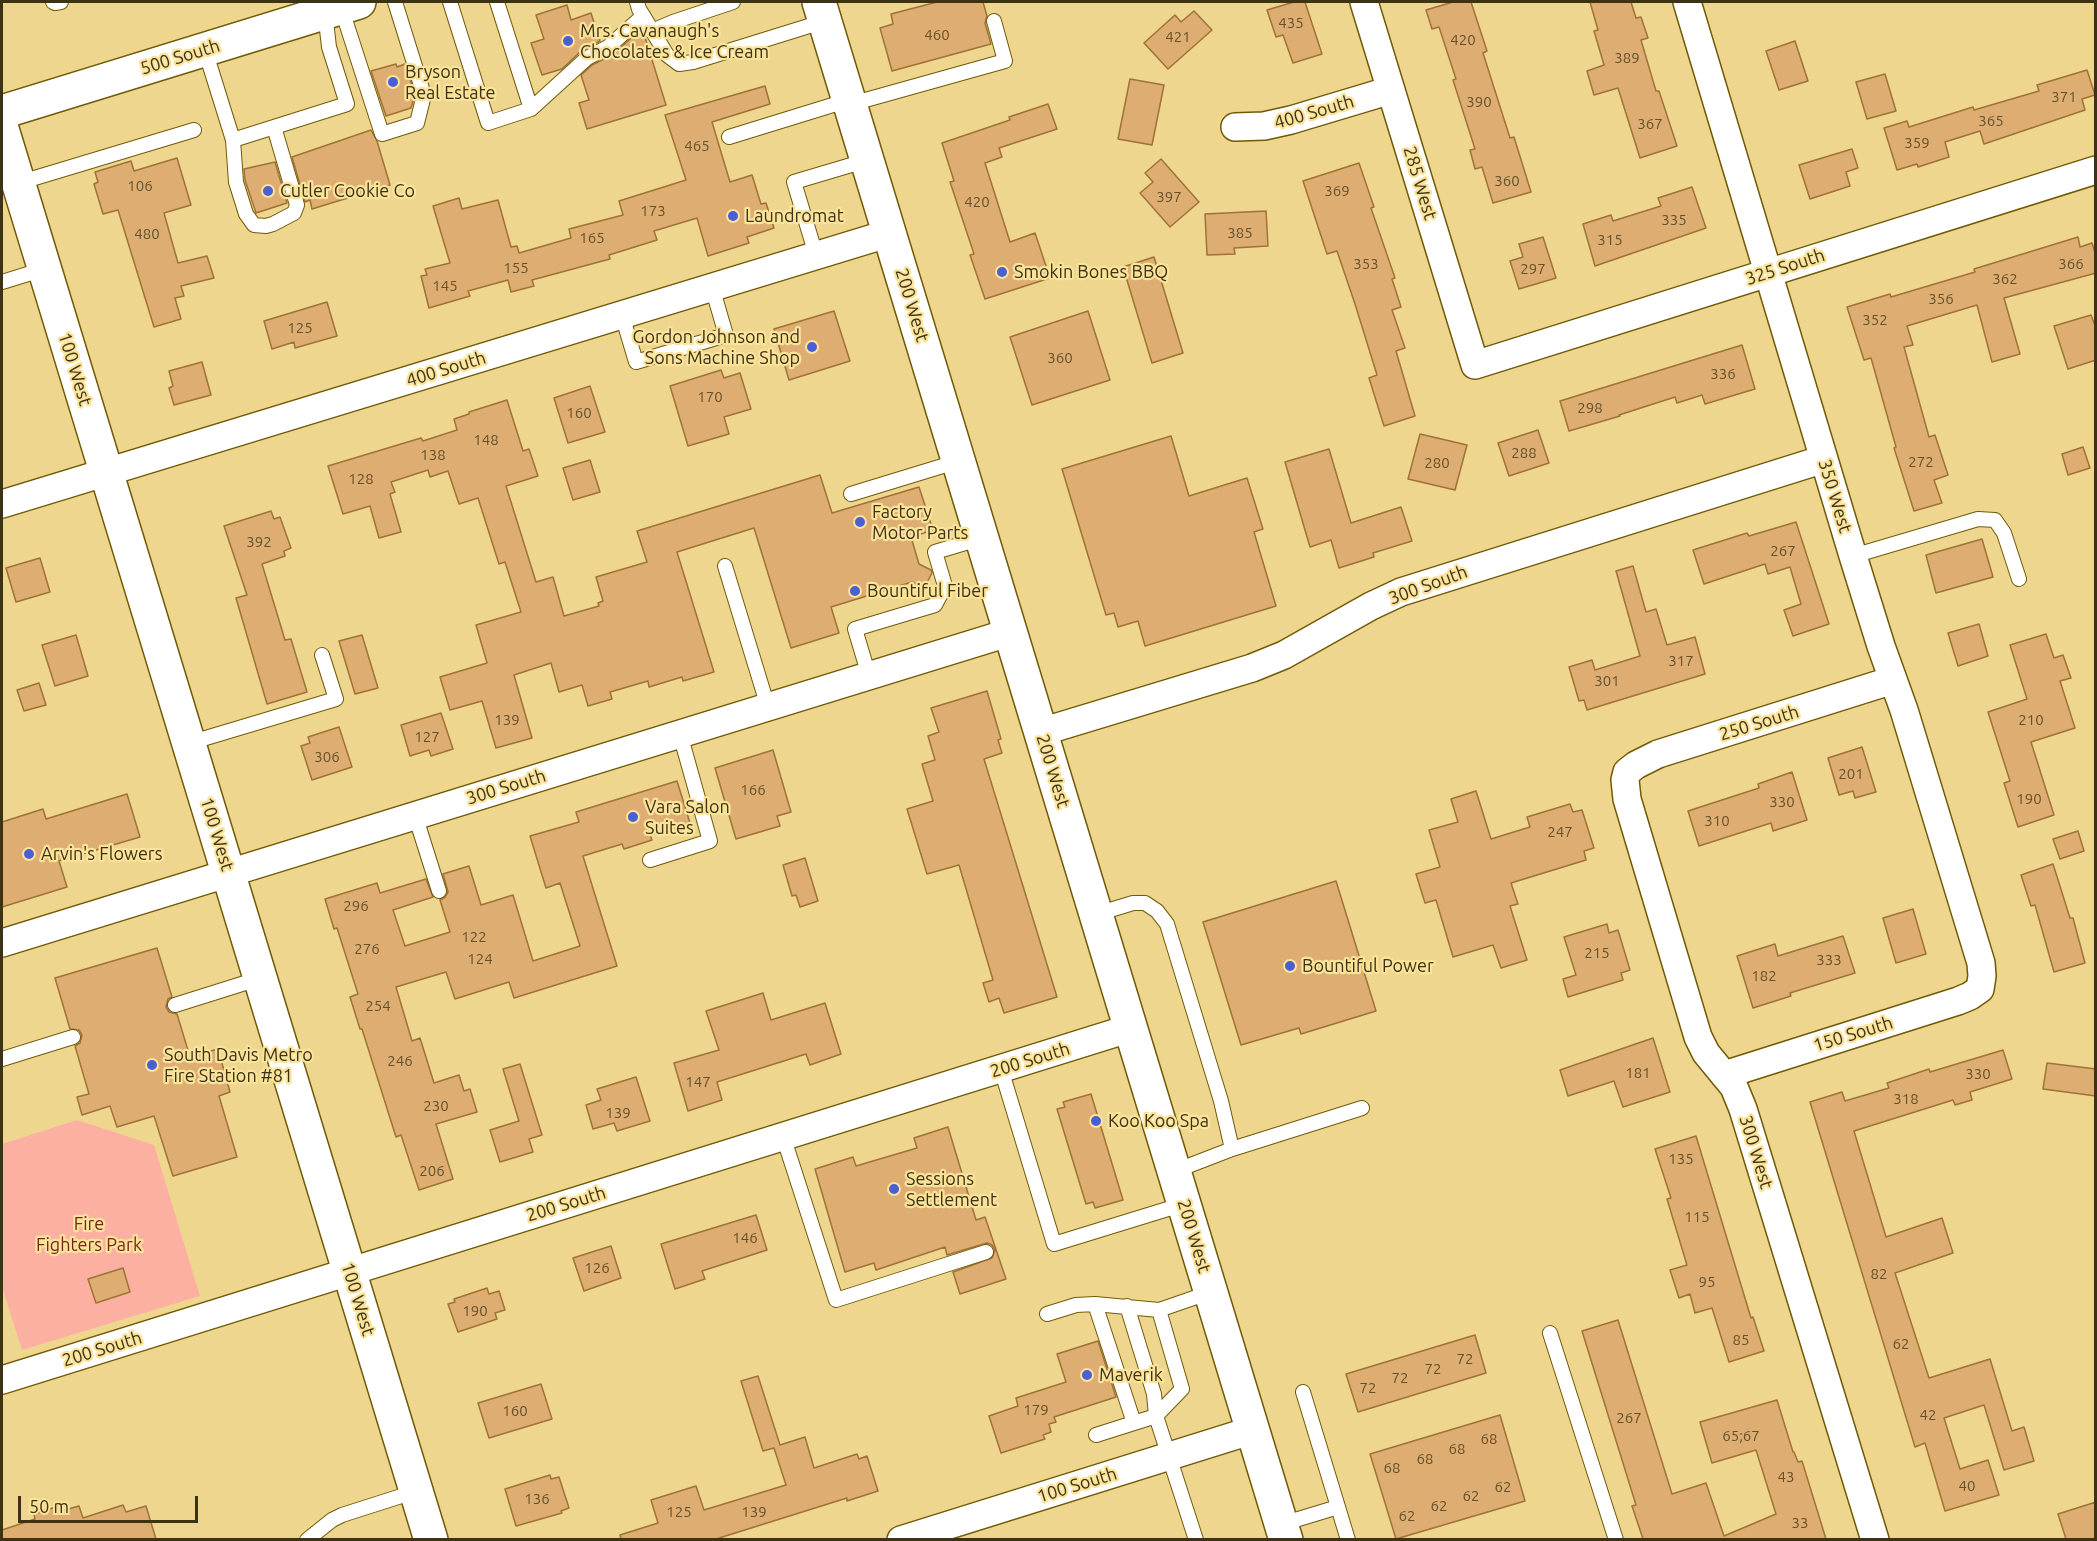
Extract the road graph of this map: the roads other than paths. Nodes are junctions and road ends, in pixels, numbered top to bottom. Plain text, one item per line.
1 (53, 2) edge
2 (62, 2) edge
3 (395, 2) edge
4 (450, 2) edge
5 (497, 2) edge
6 (637, 2) edge
7 (733, 2) edge
8 (1364, 2) edge
9 (1687, 2) edge
10 (337, 5) edge
11 (823, 7) edge
12 (644, 16) junction
13 (994, 21) dead end
14 (652, 32) junction
15 (204, 49) junction
16 (1391, 90) junction
17 (850, 102) junction
18 (531, 109) junction
19 (2, 112) edge
20 (274, 127) junction
21 (1236, 128) dead end
22 (2, 129) edge
23 (194, 130) dead end
24 (729, 137) dead end
25 (233, 140) junction
26 (868, 160) junction
27 (2096, 170) edge
28 (18, 183) junction
29 (890, 233) junction
30 (816, 255) junction
31 (44, 268) junction
32 (1768, 273) junction
33 (2, 282) edge
34 (712, 287) junction
35 (622, 315) junction
36 (1476, 365) joint
37 (1824, 459) junction
38 (959, 461) junction
39 (106, 472) junction
40 (851, 494) dead end
41 (2, 504) edge
42 (982, 538) junction
43 (1854, 556) junction
44 (725, 566) dead end
45 (2019, 579) dead end
46 (1011, 632) junction
47 (322, 655) dead end
48 (869, 676) junction
49 (1893, 680) junction
50 (768, 707) junction
51 (1041, 732) junction
52 (680, 734) junction
53 (189, 744) junction
54 (1627, 772) joint
55 (415, 815) junction
56 (650, 860) dead end
57 (228, 873) junction
58 (439, 891) dead end
59 (1097, 914) junction
60 (2, 943) edge
61 (261, 978) junction
62 (1980, 989) joint
63 (174, 1005) dead end
64 (1131, 1028) junction
65 (73, 1037) dead end
66 (2, 1059) edge
67 (1001, 1069) junction
68 (1724, 1074) junction
69 (1362, 1108) dead end
70 (783, 1137) junction
71 (1232, 1149) junction
72 (1174, 1171) junction
73 (1185, 1204) junction
74 (986, 1252) dead end
75 (350, 1272) junction
76 (1211, 1292) junction
77 (1095, 1304) junction
78 (1127, 1306) junction
79 (1159, 1310) junction
80 (1047, 1314) dead end
81 (1550, 1333) dead end
82 (2, 1380) edge
83 (1303, 1392) dead end
84 (1156, 1416) junction
85 (1134, 1423) junction
86 (1253, 1430) junction
87 (1096, 1435) dead end
88 (1170, 1456) junction
89 (417, 1491) junction
90 (1338, 1507) junction
91 (1284, 1532) edge
92 (307, 1539) edge
93 (432, 1539) edge
94 (901, 1539) edge
95 (1196, 1539) edge
96 (1348, 1539) edge
97 (1616, 1539) edge
98 (1875, 1539) edge

1 - 2 lane
3 - 10 lane
4 - 18 lane
5 - 18 lane
6 - 12 lane
7 - 14 lane
8 - 16 street, 285 West
9 - 32 street, 350 West
10 - 15 main road, 500 South
10 - 20 lane
11 - 14 lane
11 - 17 main road, 200 West
12 - 14 lane
12 - 18 lane
13 - 17 lane
15 - 19 main road, 500 South
15 - 25 lane
16 - 21 street, 400 South
16 - 36 street, 285 West
17 - 24 lane
17 - 26 main road, 200 West
20 - 25 lane
20 - 25 lane
22 - 28 main road, 100 West
23 - 28 lane
26 - 29 main road, 200 West
26 - 30 lane
27 - 32 street, 325 South
28 - 31 main road, 100 West
29 - 30 street, 400 South
29 - 38 main road, 200 West
30 - 34 street, 400 South
31 - 33 lane
31 - 39 main road, 100 West
32 - 36 street, 325 South
32 - 37 street, 350 West
34 - 35 street, 400 South
34 - 35 lane
35 - 39 street, 400 South
37 - 43 street, 350 West
37 - 51 street, 300 South
38 - 40 lane
38 - 42 main road, 200 West
39 - 41 street, 400 South
39 - 53 main road, 100 West
42 - 46 main road, 200 West
42 - 48 lane
43 - 45 lane
43 - 49 street, 350 West
44 - 50 lane
46 - 48 street, 300 South
46 - 51 main road, 200 West
47 - 53 lane
48 - 50 street, 300 South
49 - 54 street, 250 South
49 - 62 street, 350 West
50 - 52 street, 300 South
51 - 59 main road, 200 West
52 - 55 street, 300 South
52 - 56 lane
53 - 57 main road, 100 West
54 - 68 street, 300 West
55 - 57 street, 300 South
55 - 58 lane
57 - 60 street, 300 South
57 - 61 main road, 100 West
59 - 64 main road, 200 West
59 - 71 lane
61 - 63 lane
61 - 75 main road, 100 West
62 - 68 street, 150 South
64 - 67 street, 200 South
64 - 72 main road, 200 West
65 - 66 lane
67 - 70 street, 200 South
67 - 73 lane
68 - 98 street, 300 West
69 - 71 lane
70 - 74 lane
70 - 75 street, 200 South
71 - 72 lane
72 - 73 main road, 200 West
73 - 76 main road, 200 West
75 - 82 street, 200 South
75 - 89 main road, 100 West
76 - 79 lane
76 - 86 main road, 200 West
77 - 78 lane
77 - 80 lane
77 - 85 lane
78 - 79 lane
78 - 84 lane
79 - 84 lane
81 - 97 lane
83 - 90 lane
84 - 85 lane
84 - 88 lane
85 - 87 lane
86 - 88 street, 100 South
86 - 91 main road, 200 West
88 - 94 street, 100 South
88 - 95 lane
89 - 92 lane
89 - 93 main road, 100 West
90 - 91 lane
90 - 96 lane

